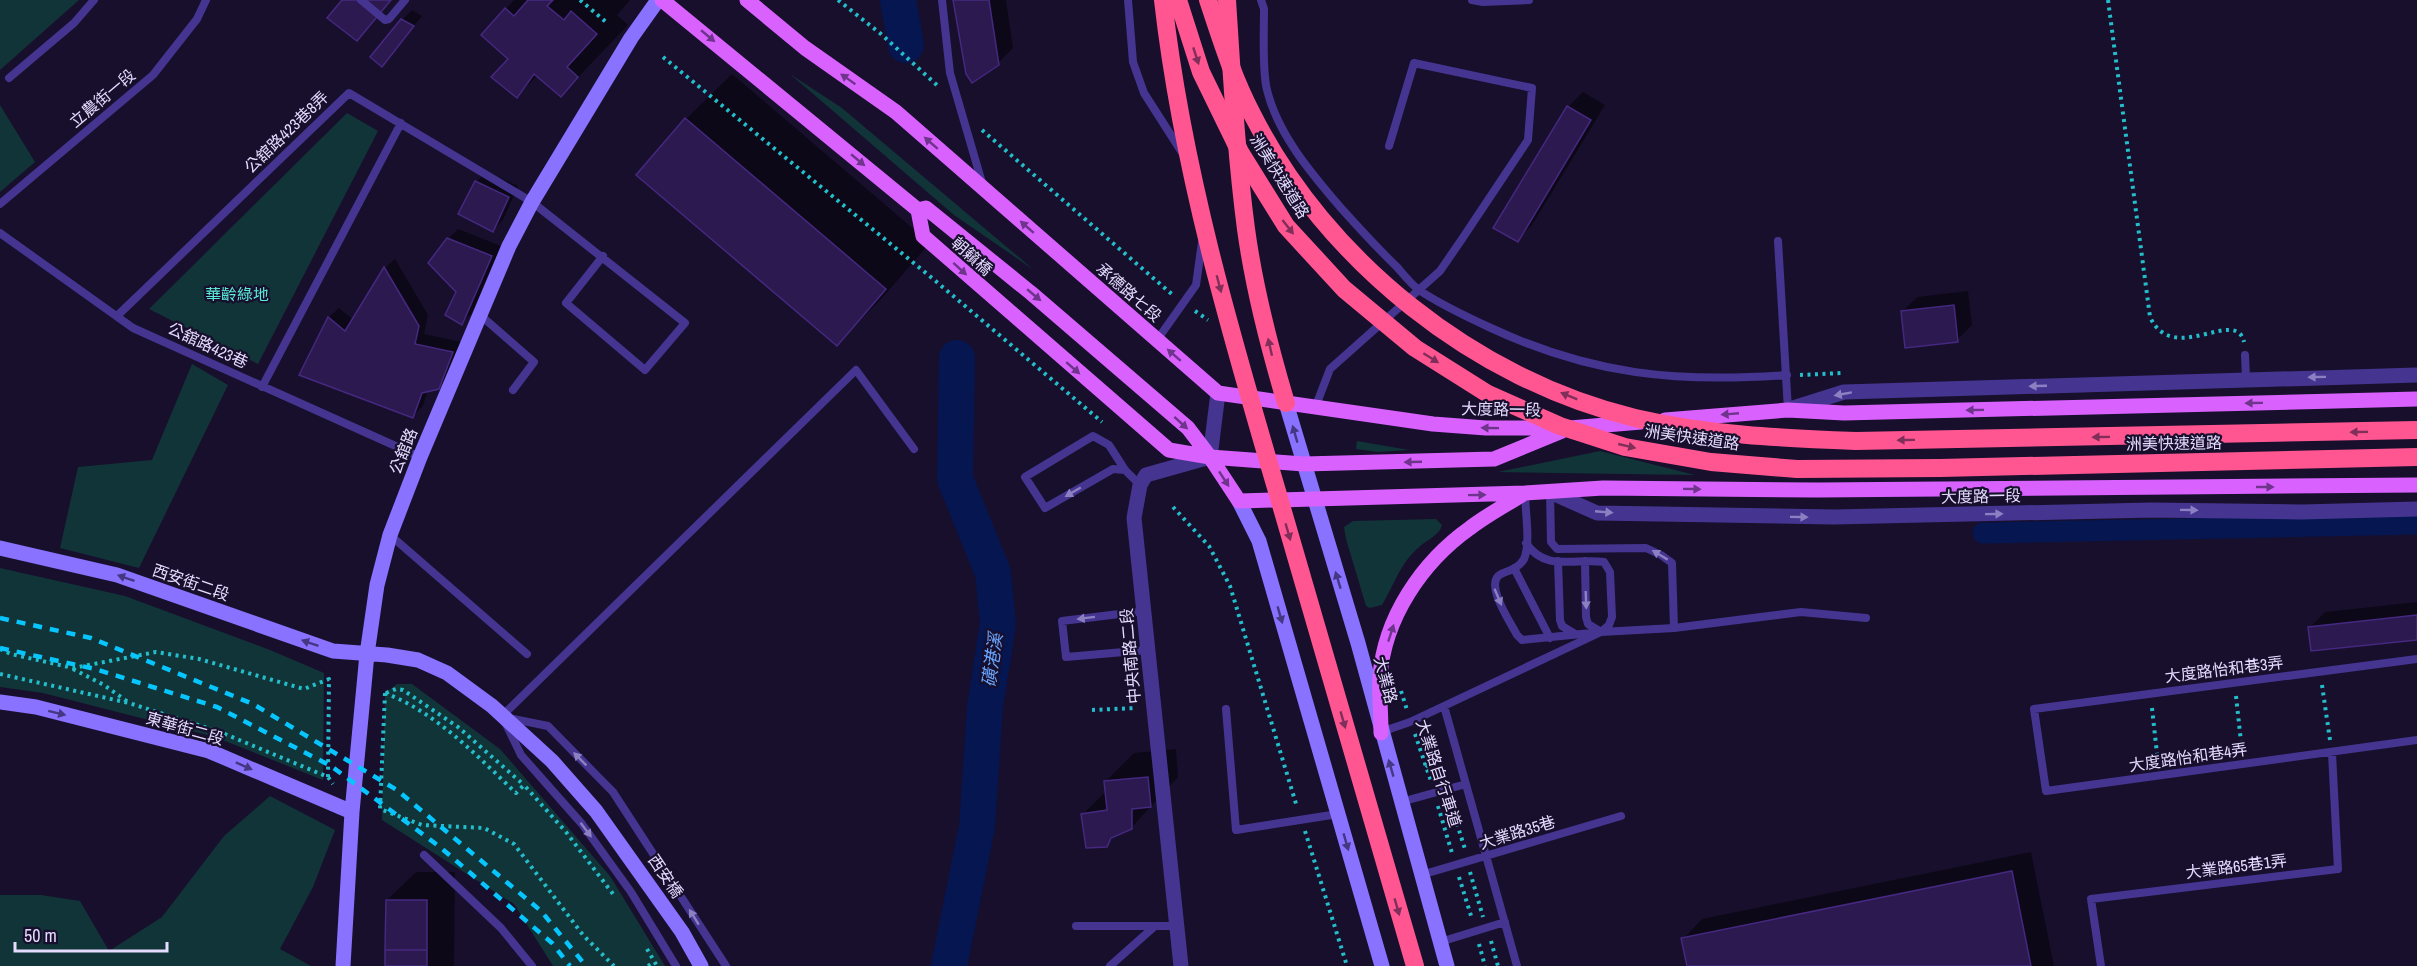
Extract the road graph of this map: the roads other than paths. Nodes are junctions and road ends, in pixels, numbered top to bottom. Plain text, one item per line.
1 (94, 0) edge
2 (206, 0) edge
3 (361, 0) edge
4 (660, 0) edge
5 (747, 0) edge
6 (942, 0) edge
7 (1128, 0) edge
8 (1163, 0) edge
9 (1178, 0) edge
10 (1208, 0) edge
11 (1261, 0) edge
12 (1472, 0) edge
13 (1529, 0) edge
14 (402, 1) edge
15 (1227, 3) edge
16 (9, 78) dead end
17 (401, 123) junction
18 (1389, 146) dead end
19 (984, 189) junction
20 (532, 202) junction
21 (0, 204) edge
22 (918, 210) junction
23 (0, 233) edge
24 (1778, 241) dead end
25 (603, 256) junction
26 (1419, 289) junction
27 (479, 314) junction
28 (117, 316) junction
29 (1157, 340) junction
30 (2245, 356) road end
31 (1787, 375) junction
32 (2417, 375) edge
33 (2246, 379) junction
34 (262, 387) junction
35 (513, 390) dead end
36 (1218, 393) junction
37 (2417, 399) edge
38 (1286, 403) junction
39 (1315, 408) junction
40 (1788, 410) junction
41 (1570, 428) junction
42 (2417, 430) edge
43 (914, 449) dead end
44 (420, 457) junction
45 (1210, 457) junction
46 (2417, 457) edge
47 (1304, 464) junction
48 (1125, 470) junction
49 (1140, 485) junction
50 (2417, 485) edge
51 (1550, 492) junction
52 (1525, 494) junction
53 (1314, 499) junction
54 (1239, 501) junction
55 (2417, 509) edge
56 (390, 535) junction
57 (1526, 543) junction
58 (0, 548) edge
59 (1558, 561) junction
60 (1585, 561) junction
61 (1514, 568) junction
62 (1144, 611) junction
63 (1866, 618) dead end
64 (1674, 628) junction
65 (1601, 632) junction
66 (1576, 635) junction
67 (1550, 638) junction
68 (1147, 650) junction
69 (367, 654) junction
70 (527, 654) dead end
71 (2417, 659) edge
72 (0, 702) edge
73 (1444, 706) junction
74 (1226, 709) dead end
75 (2034, 709) joint
76 (502, 716) junction
77 (1381, 732) junction
78 (2417, 740) edge
79 (2332, 753) junction
80 (1466, 784) junction
81 (1401, 802) junction
82 (352, 812) junction
83 (1338, 814) junction
84 (1621, 816) dead end
85 (424, 855) dead end
86 (1486, 857) junction
87 (1421, 875) junction
88 (1505, 922) junction
89 (1076, 926) dead end
90 (1155, 926) junction
91 (1176, 926) junction
92 (1440, 942) junction
93 (343, 966) edge
94 (532, 966) edge
95 (676, 966) edge
96 (701, 966) edge
97 (726, 966) edge
98 (1110, 966) edge
99 (1181, 966) edge
100 (1382, 966) edge
101 (1415, 966) edge
102 (1447, 966) edge
103 (1517, 966) edge
104 (2101, 966) edge

1 - 16 lane
2 - 21 lane, 立農街一段
3 - 14 lane
4 - 20 street, 公舘路
4 -> 22 main road
19 -> 5 main road, 承德路七段
6 - 19 lane
7 - 29 lane
8 -> 101 highway, bridge
9 -> 46 highway, 洲美快速道路, bridge
42 -> 10 highway, 洲美快速道路, bridge
11 - 26 lane
12 - 13 lane
38 -> 15 highway
17 - 20 lane, 公舘路423巷8弄
17 - 28 lane, 公舘路423巷8弄
17 - 34 lane
18 - 26 lane
29 -> 19 main road, 承德路七段
20 - 25 lane, 公舘路423巷8弄
20 - 27 street, 公舘路
22 -> 45 main road, 朝籟橋
22 -> 45 main road, 朝籟橋
23 - 28 lane, 公舘路423巷
24 - 31 lane
25 - 25 lane, 公舘路423巷8弄
26 - 31 lane
26 - 39 lane
27 - 35 lane
27 - 44 street, 公舘路
28 - 34 lane, 公舘路423巷
36 -> 29 main road, 承德路七段
30 - 33 lane
31 - 40 lane
32 -> 33 street, 大度路一段
33 -> 40 street, 大度路一段
34 - 44 lane, 公舘路423巷
36 - 38 main road
36 - 45 street
37 -> 40 main road, 大度路一段
38 - 39 main road, 大度路一段
47 -> 38 street, 大業路
41 -> 39 main road, 大度路一段
40 -> 41 main road, 大度路一段
41 -> 47 main road
43 - 76 lane
44 - 56 street, 公舘路
45 - 47 main road
45 - 49 street
45 -> 54 main road
47 - 53 street, 大業路
48 -> 48 lane
48 - 49 lane
49 - 62 street, 中央南路二段
51 -> 50 main road, 大度路一段
51 - 52 main road, 大度路一段
51 -> 55 street, 大度路一段
64 -> 51 lane
53 -> 52 main road, 大度路一段
52 - 57 lane
77 -> 52 main road
53 - 54 main road
77 -> 53 street, 大業路
54 -> 83 street
56 - 69 street, 公舘路
56 - 70 lane
57 - 59 lane
57 - 61 lane
69 -> 58 street, 西安街二段
59 - 60 lane
59 - 66 lane
60 -> 65 lane
60 - 65 lane
61 - 67 lane
61 -> 67 lane
62 - 68 street, 中央南路二段
62 -> 68 lane
63 - 64 lane
64 - 65 lane
65 - 66 lane
65 - 73 lane
66 - 67 lane
68 - 91 street, 中央南路二段
69 - 76 street, 西安街二段
69 - 82 street, 公舘路
71 - 75 lane, 大度路怡和巷3弄
72 -> 82 street, 東華街二段
73 - 77 lane
73 - 80 lane
74 - 83 lane
75 - 79 lane, 大度路怡和巷4弄
76 -> 95 lane
76 - 96 street, 西安橋
97 -> 76 lane
81 -> 77 street, 大業路
78 - 79 lane, 大度路怡和巷4弄
79 - 104 lane, 大業路65巷1弄
80 - 81 lane
80 - 86 lane
81 - 87 street, 大業路
82 - 93 street, 公舘路
83 -> 100 street
84 - 86 lane, 大業路35巷
85 - 94 lane
86 - 87 lane, 大業路35巷
86 - 88 lane
87 - 92 street, 大業路
88 - 92 lane
88 - 103 lane
89 - 90 lane
90 - 91 lane
90 - 98 lane
91 - 99 street, 中央南路二段
92 - 102 street, 大業路

